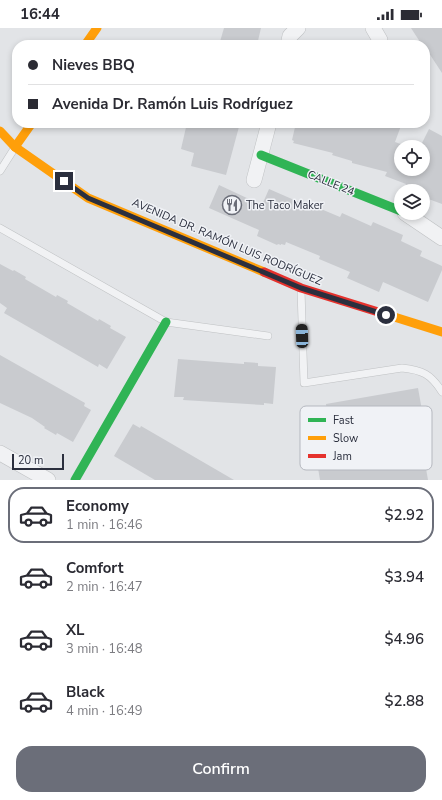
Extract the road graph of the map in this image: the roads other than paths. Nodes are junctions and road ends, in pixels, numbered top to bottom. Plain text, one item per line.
1 (97, 28) edge
2 (298, 28) edge
3 (89, 40) edge
4 (289, 40) edge
5 (28, 128) edge
6 (268, 128) edge
7 (0, 131) edge
8 (0, 142) edge
9 (15, 147) junction
10 (261, 155) junction
11 (0, 171) edge
12 (254, 180) dead end
13 (394, 208) edge
14 (415, 220) edge
15 (0, 228) edge
16 (442, 238) edge
17 (301, 288) junction
18 (166, 322) junction
19 (442, 332) edge
20 (268, 336) dead end
21 (442, 392) edge
22 (0, 453) edge
23 (48, 480) edge
24 (75, 480) edge

1 - 3 main road
2 - 4 street
5 - 9 main road
6 - 10 street
7 - 9 main road, AVENIDA DR. RAMÓN LUIS RODRÍGUEZ
8 - 9 main road, AVENIDA DR. RAMÓN LUIS RODRÍGUEZ
9 - 11 lane
9 - 17 main road, AVENIDA DR. RAMÓN LUIS RODRÍGUEZ
10 - 12 street
10 - 13 main road, CALLE 24
14 - 16 street
15 - 18 lane
17 - 19 main road, AVENIDA DR. RAMÓN LUIS RODRÍGUEZ
17 - 21 lane
18 - 20 lane
18 - 24 main road
22 - 23 street

